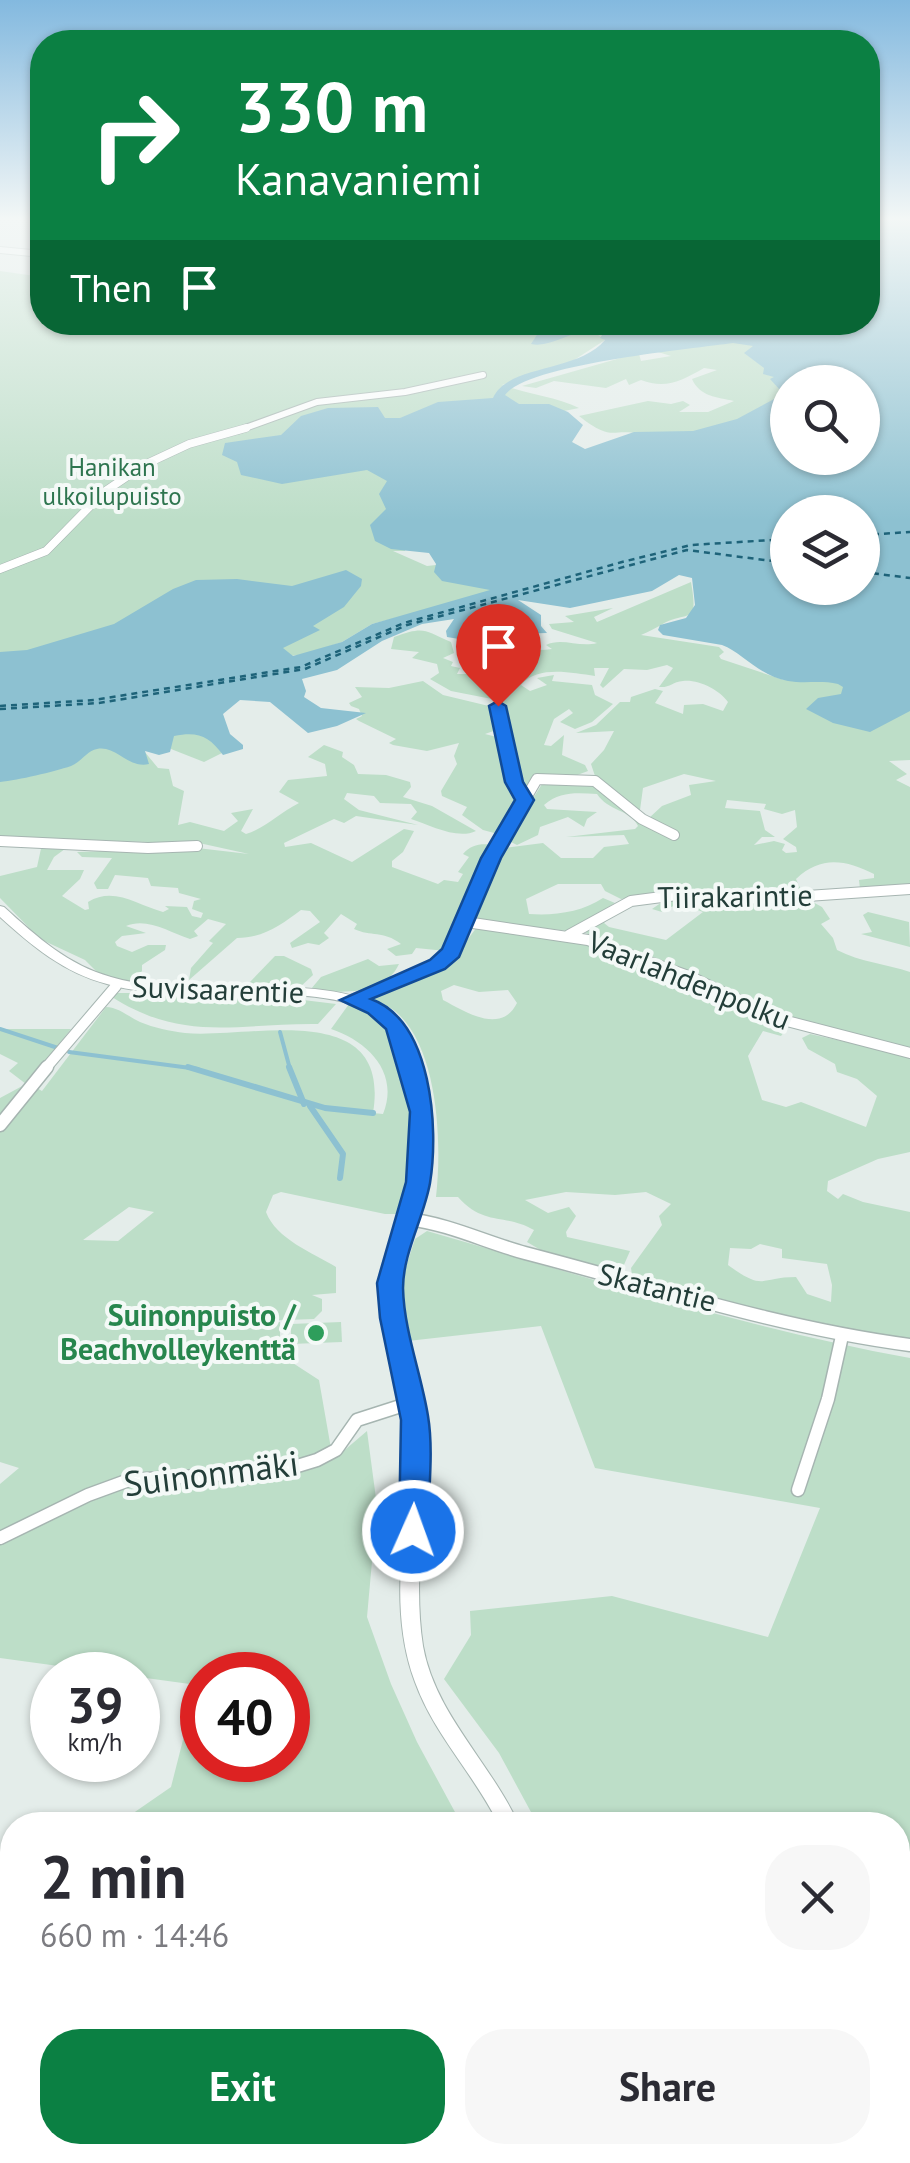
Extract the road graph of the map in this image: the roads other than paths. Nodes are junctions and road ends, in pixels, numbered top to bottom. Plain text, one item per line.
1 (483, 375) dead end
2 (0, 569) edge
3 (498, 706) dead end
4 (524, 800) junction
5 (674, 836) dead end
6 (0, 841) edge
7 (197, 846) dead end
8 (910, 889) edge
9 (0, 910) edge
10 (466, 922) junction
11 (569, 935) junction
12 (116, 986) junction
13 (351, 1000) junction
14 (910, 1053) edge
15 (0, 1126) edge
16 (408, 1219) junction
17 (842, 1336) junction
18 (910, 1345) edge
19 (413, 1402) junction
20 (798, 1490) dead end
21 (0, 1538) edge
22 (504, 1812) edge

1 - 2 street
3 - 4 street
4 - 5 street
4 - 10 street
6 - 7 street
8 - 11 street, Tiirakarintie
9 - 12 street, Suvisaarentie
10 - 11 street, Vaarlahdenpolku
10 - 13 street
11 - 14 street, Vaarlahdenpolku
12 - 13 street, Suvisaarentie
12 - 15 street
13 - 16 street, Suvisaarentie
16 - 17 street, Skatantie
16 - 19 street, Suvisaarentie
17 - 18 street, Skatantie
17 - 20 street
19 - 21 street, Suinonmäki
19 - 22 street, Suvisaarentie

